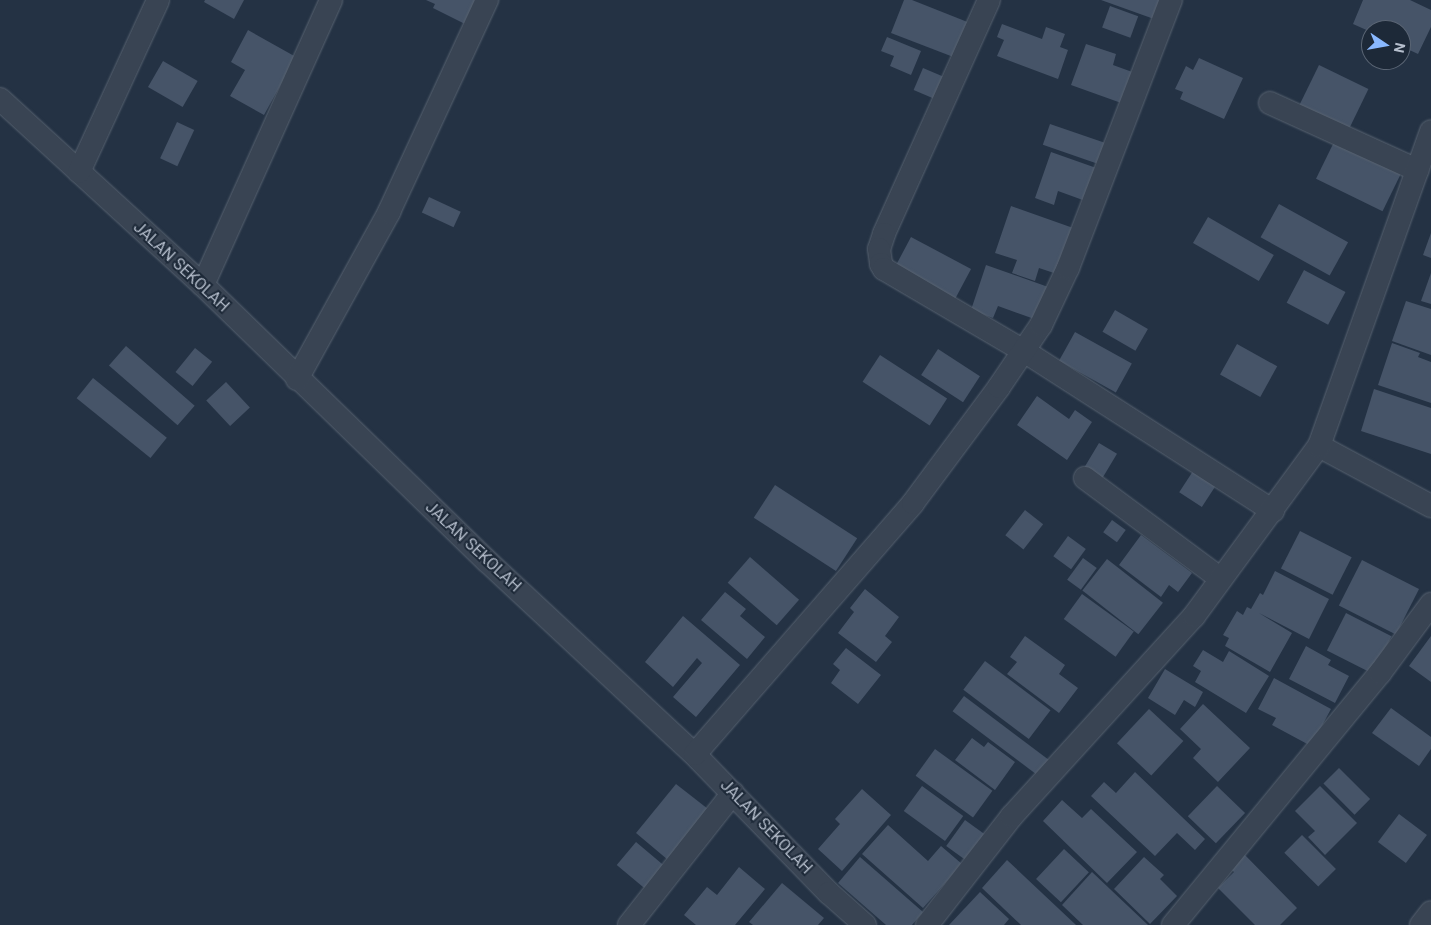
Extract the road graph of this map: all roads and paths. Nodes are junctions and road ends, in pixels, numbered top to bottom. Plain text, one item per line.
1 (158, 0) edge
2 (331, 0) edge
3 (487, 0) edge
4 (989, 0) edge
5 (1171, 0) edge
6 (0, 99) edge
7 (1270, 103) dead end
8 (1431, 131) edge
9 (1417, 170) junction
10 (79, 172) junction
11 (203, 285) junction
12 (1024, 351) junction
13 (297, 379) junction
14 (1319, 446) junction
15 (1085, 478) dead end
16 (1431, 506) edge
17 (1273, 510) junction
18 (1221, 579) junction
19 (1431, 604) edge
20 (695, 754) junction
21 (733, 793) junction
22 (1431, 912) edge
23 (628, 925) edge
24 (865, 925) edge
25 (927, 925) edge
26 (1173, 925) edge
27 (1421, 925) edge

1 - 10 street
2 - 11 street
3 - 13 street
4 - 12 street
5 - 12 street
6 - 10 street, JALAN SEKOLAH
7 - 9 street
8 - 9 street
9 - 14 street
10 - 11 street, JALAN SEKOLAH
11 - 13 street, JALAN SEKOLAH
12 - 17 street
12 - 20 street
13 - 20 street, JALAN SEKOLAH
14 - 16 street
14 - 17 street
15 - 18 street
17 - 18 street
18 - 25 street
19 - 26 street
20 - 21 street, JALAN SEKOLAH
21 - 23 street
21 - 24 street, JALAN SEKOLAH
22 - 27 street

